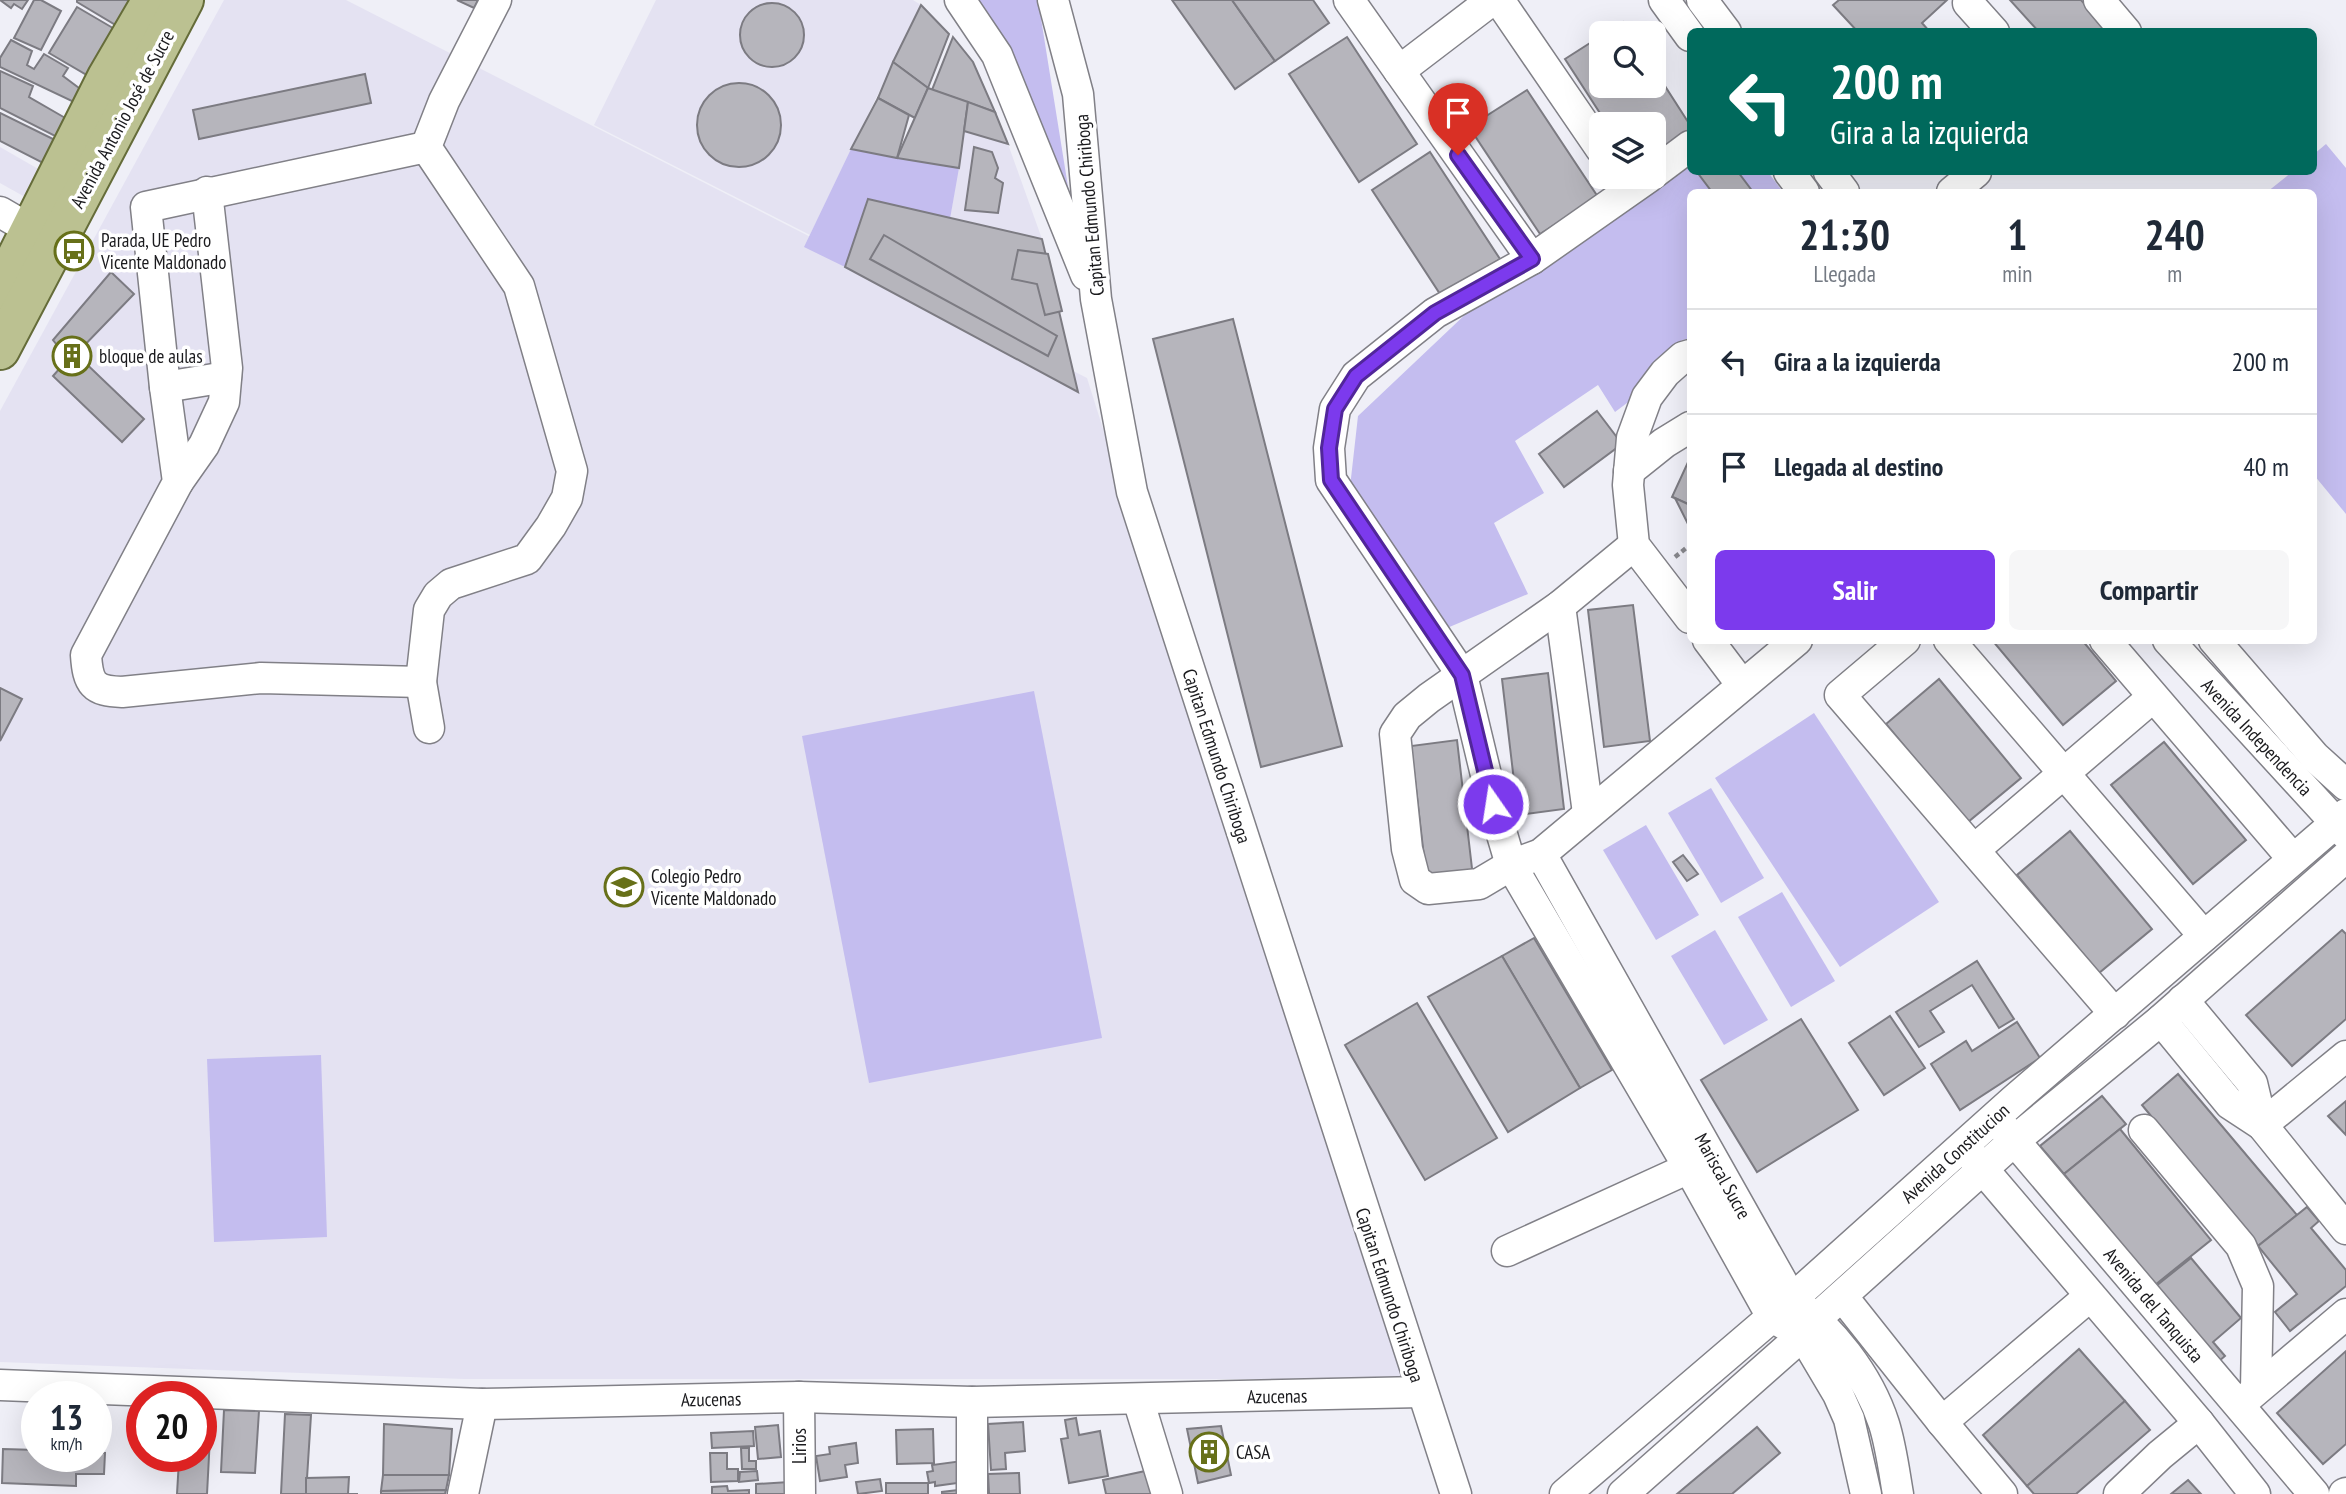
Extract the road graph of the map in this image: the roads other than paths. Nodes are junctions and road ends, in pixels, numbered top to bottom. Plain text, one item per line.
1 (152, 0) edge
2 (184, 0) edge
3 (496, 0) edge
4 (960, 0) edge
5 (1053, 0) edge
6 (1349, 0) edge
7 (1492, 0) edge
8 (1499, 0) edge
9 (1664, 0) edge
10 (1702, 0) edge
11 (2099, 0) edge
12 (1968, 3) dead end
13 (1723, 28) edge
14 (1990, 28) edge
15 (2123, 28) edge
16 (1687, 32) edge
17 (1399, 71) junction
18 (1589, 131) edge
19 (426, 147) junction
20 (1687, 148) edge
21 (1666, 164) edge
22 (1972, 175) edge
23 (1623, 189) edge
24 (1956, 189) edge
25 (207, 192) junction
26 (29, 229) edge
27 (1532, 259) junction
28 (0, 290) edge
29 (1096, 299) junction
30 (0, 350) edge
31 (1687, 356) edge
32 (226, 377) junction
33 (165, 387) junction
34 (1687, 429) edge
35 (1629, 471) junction
36 (178, 482) junction
37 (1634, 545) junction
38 (1560, 606) junction
39 (1687, 614) edge
40 (1711, 644) edge
41 (1792, 644) edge
42 (1900, 644) edge
43 (1953, 644) edge
44 (2108, 644) edge
45 (2172, 644) edge
46 (2217, 644) edge
47 (1462, 675) junction
48 (421, 682) junction
49 (1742, 685) junction
50 (2153, 697) junction
51 (429, 728) dead end
52 (2064, 773) junction
53 (2346, 785) edge
54 (1588, 813) junction
55 (2342, 823) edge
56 (1973, 850) junction
57 (1541, 854) junction
58 (2346, 857) edge
59 (2293, 859) junction
60 (1511, 865) junction
61 (2204, 936) junction
62 (2183, 1000) junction
63 (2115, 1014) junction
64 (2161, 1020) junction
65 (2346, 1056) edge
66 (1994, 1117) junction
67 (2262, 1125) junction
68 (2144, 1130) dead end
69 (2015, 1140) junction
70 (1963, 1146) junction
71 (1700, 1160) junction
72 (1982, 1170) junction
73 (2346, 1229) edge
74 (1507, 1251) dead end
75 (1842, 1296) junction
76 (2090, 1296) junction
77 (1782, 1307) junction
78 (2346, 1314) edge
79 (1810, 1327) junction
80 (0, 1385) edge
81 (1421, 1392) junction
82 (799, 1397) junction
83 (2247, 1397) junction
84 (1138, 1399) junction
85 (972, 1402) junction
86 (482, 1404) junction
87 (1942, 1422) junction
88 (2199, 1423) junction
89 (463, 1494) edge
90 (800, 1494) edge
91 (972, 1494) edge
92 (1167, 1494) edge
93 (1456, 1494) edge
94 (1565, 1494) edge
95 (1623, 1494) edge
96 (1866, 1494) edge
97 (1898, 1494) edge
98 (2002, 1494) edge
99 (2119, 1494) edge
100 (2255, 1494) edge
101 (2314, 1494) edge

1 - 26 main road, Avenida Antonio José de Sucre
2 - 26 main road, Avenida Antonio José de Sucre
3 - 19 street
4 - 29 street
5 - 29 street, Capitan Edmundo Chiriboga
6 - 17 street
7 - 17 street
8 - 18 street
9 - 16 street
10 - 13 street
11 - 15 street
12 - 14 street
17 - 27 street
19 - 25 street
19 - 48 street
20 - 21 street
22 - 24 street
23 - 27 street
25 - 32 street
25 - 33 street
26 - 28 main road, Avenida Antonio José de Sucre
26 - 30 main road, Avenida Antonio José de Sucre
27 - 47 street
29 - 81 street, Capitan Edmundo Chiriboga
31 - 35 street
32 - 33 street
32 - 36 street
33 - 36 street
34 - 35 street
35 - 37 street
36 - 48 street
37 - 38 street
37 - 39 street
38 - 47 street
38 - 54 street
40 - 49 street
41 - 49 street
42 - 56 street
43 - 52 street
44 - 50 street
45 - 55 street, Avenida Independencia
46 - 53 street, Avenida Independencia
47 - 60 street, Mariscal Sucre
47 - 60 street
48 - 51 street
49 - 54 street
50 - 52 street
50 - 59 street
52 - 56 street
52 - 61 street
54 - 57 street
55 - 59 street, Avenida Constitucion
56 - 63 street
57 - 60 street
57 - 71 street, Mariscal Sucre
58 - 62 street, Avenida Constitucion
59 - 61 street, Avenida Constitucion
60 - 71 street, Mariscal Sucre
61 - 63 street, Avenida Constitucion
62 - 64 street, Avenida Constitucion
62 - 67 street
63 - 66 street, Avenida Constitucion
64 - 67 street
64 - 69 street, Avenida Constitucion
65 - 67 street
66 - 69 street, Avenida del Tanquista
66 - 70 street, Avenida Constitucion
67 - 73 street
68 - 83 street
69 - 72 street, Avenida Constitucion
69 - 83 street, Avenida del Tanquista
70 - 72 street
70 - 77 street, Avenida Constitucion
71 - 74 street
71 - 77 street, Mariscal Sucre
72 - 75 street, Avenida Constitucion
72 - 76 street
75 - 79 street, Avenida Constitucion
75 - 87 street
76 - 87 street
76 - 88 street
77 - 79 street, Mariscal Sucre
77 - 94 street, Avenida Constitucion
78 - 83 street
79 - 95 street, Avenida Constitucion
79 - 96 street, Mariscal Sucre
79 - 97 street, Mariscal Sucre
80 - 86 street, Azucenas
81 - 84 street, Azucenas
81 - 93 street, Capitan Edmundo Chiriboga
82 - 85 street, Azucenas
82 - 86 street, Azucenas
82 - 90 street, Lirios
83 - 101 street, Avenida del Tanquista
84 - 85 street, Azucenas
84 - 92 street
85 - 91 street
86 - 89 street
87 - 98 street
88 - 99 street
88 - 100 street

